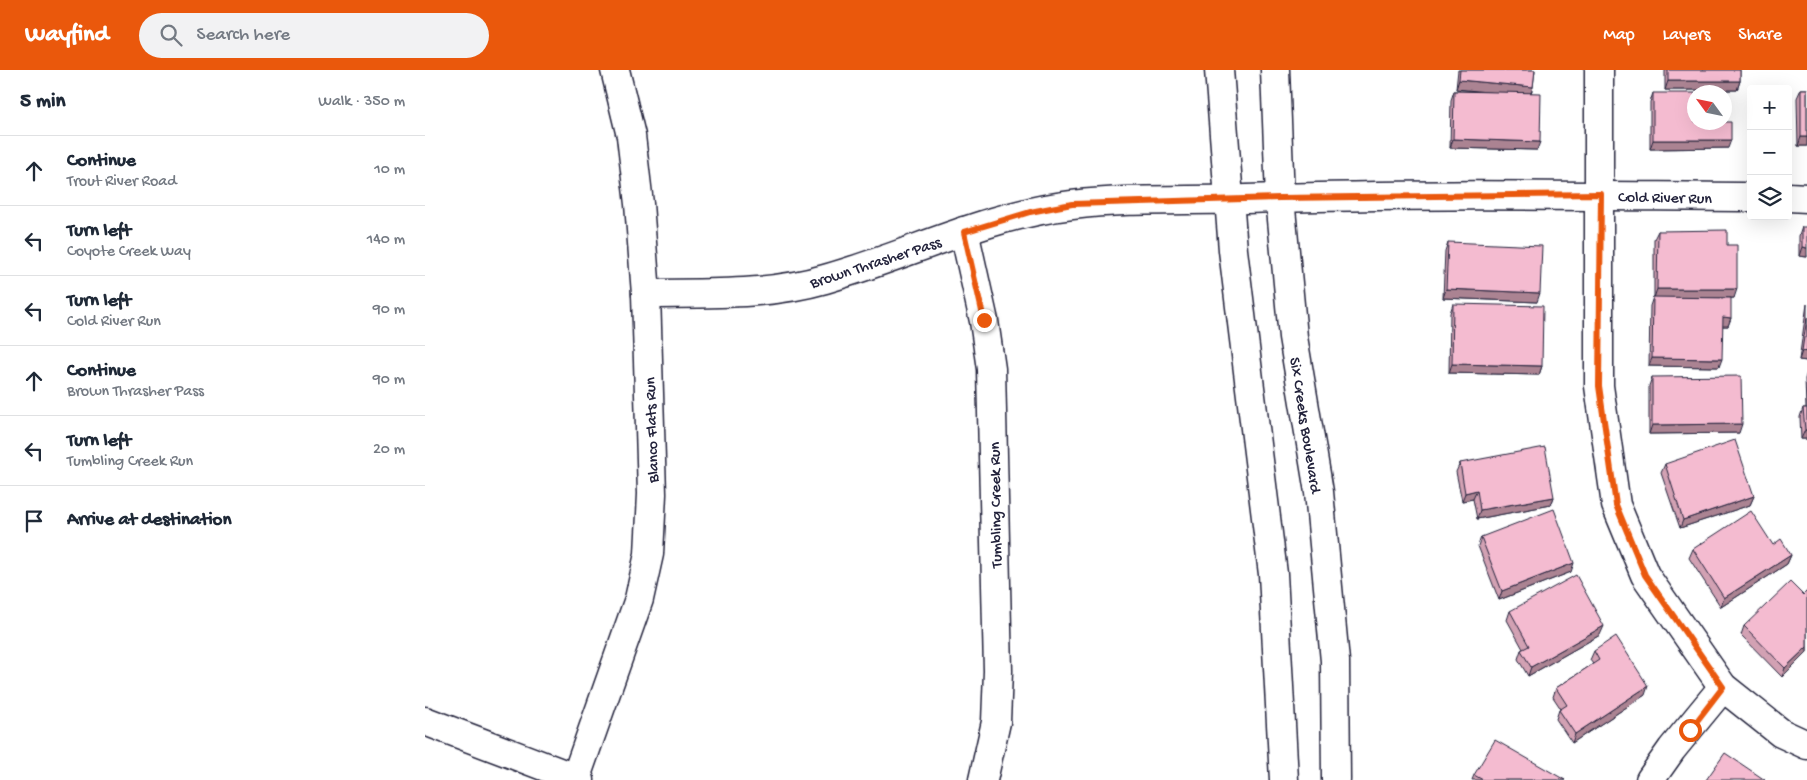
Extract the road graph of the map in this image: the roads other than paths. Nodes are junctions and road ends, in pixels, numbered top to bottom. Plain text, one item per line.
1 (615, 70) edge
2 (1219, 70) edge
3 (1275, 70) edge
4 (1599, 70) edge
5 (1601, 194) junction
6 (1747, 197) edge
7 (1280, 198) junction
8 (1792, 198) edge
9 (1807, 198) edge
10 (1230, 199) junction
11 (964, 232) junction
12 (647, 294) junction
13 (1723, 687) junction
14 (425, 721) edge
15 (1807, 745) edge
16 (577, 779) edge
17 (983, 780) edge
18 (1284, 780) edge
19 (1336, 780) edge
20 (1650, 780) edge

1 - 12 street, Blanco Flats Run
2 - 10 street
3 - 7 street, Six Creeks Boulevard
4 - 5 street
5 - 6 street, Cold River Run
5 - 7 street, Cold River Run
5 - 13 street
7 - 10 street, Brown Thrasher Pass
7 - 19 street, Six Creeks Boulevard
8 - 9 street
10 - 11 street, Brown Thrasher Pass
10 - 18 street
11 - 12 street, Brown Thrasher Pass
11 - 17 street, Tumbling Creek Run
12 - 16 street, Blanco Flats Run
13 - 15 street
13 - 20 street
14 - 16 street

